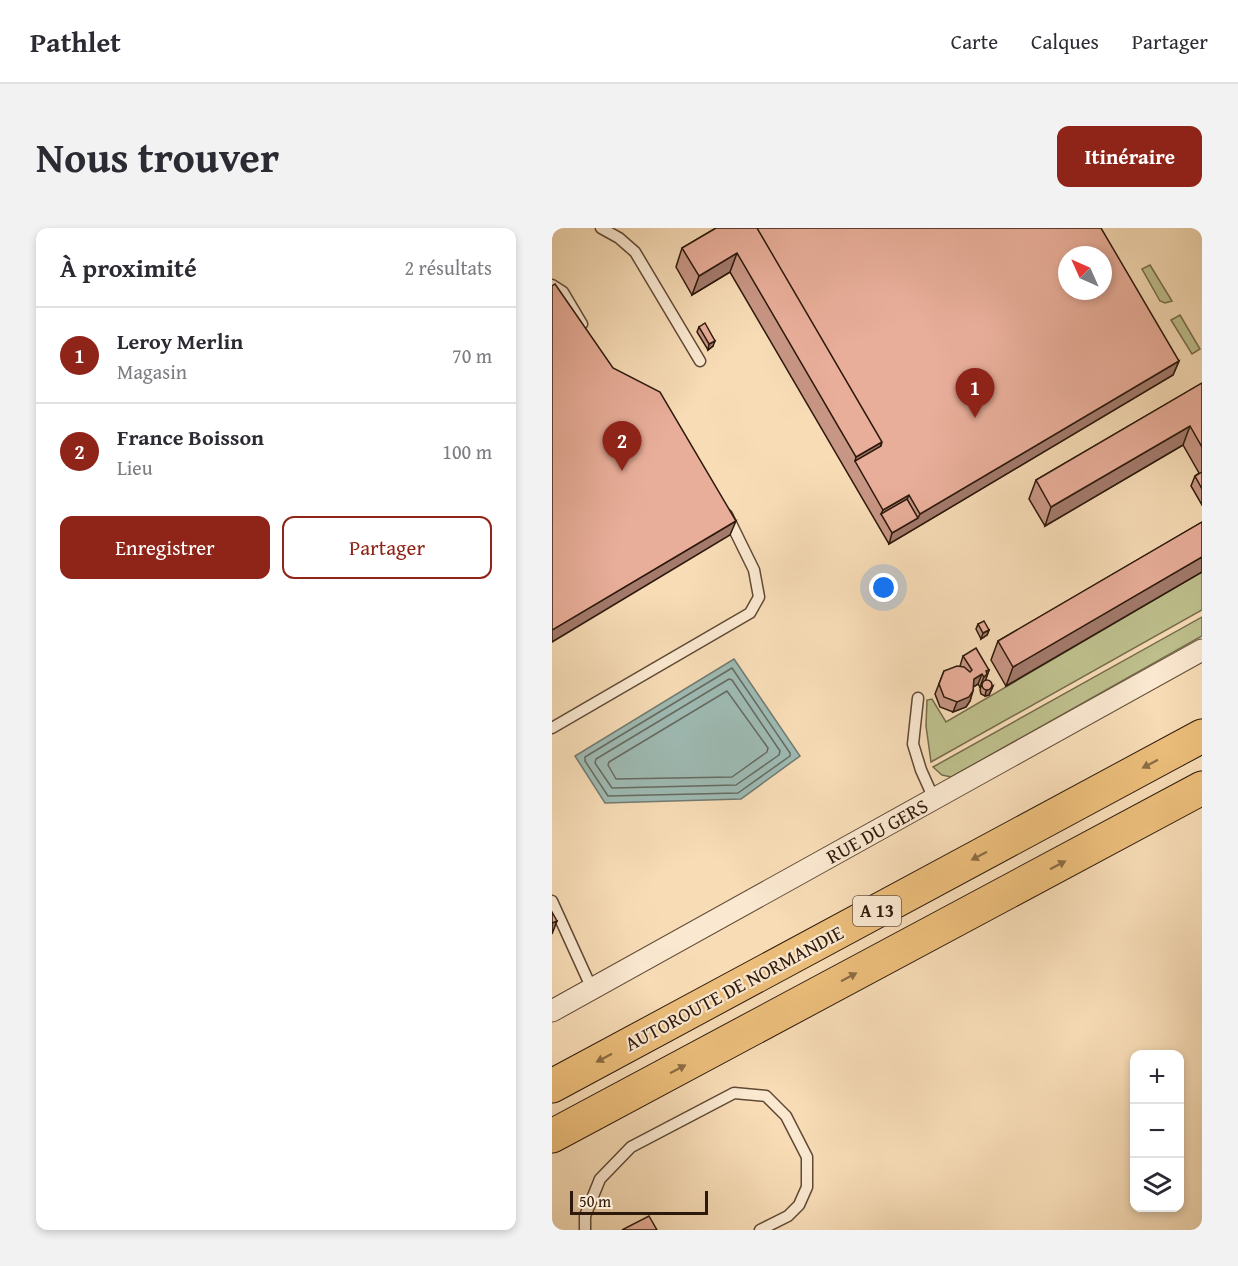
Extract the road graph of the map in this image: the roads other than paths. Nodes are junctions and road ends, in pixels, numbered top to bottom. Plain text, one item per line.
1 (601, 228) edge
2 (552, 285) edge
3 (586, 331) edge
4 (700, 361) dead end
5 (718, 501) edge
6 (1202, 650) edge
7 (918, 698) dead end
8 (552, 728) edge
9 (1202, 736) edge
10 (1202, 788) edge
11 (934, 799) junction
12 (552, 901) edge
13 (592, 989) junction
14 (552, 1011) edge
15 (552, 1086) edge
16 (552, 1136) edge
17 (585, 1230) edge
18 (760, 1230) edge

1 - 4 lane
2 - 3 lane
5 - 8 lane
6 - 11 street, RUE DU GERS
7 - 11 lane
9 -> 15 highway, AUTOROUTE DE NORMANDIE / A 13
16 -> 10 highway, A 13
11 - 13 street, RUE DU GERS
12 - 13 lane
13 - 14 street, RUE DU GERS
17 - 18 lane

